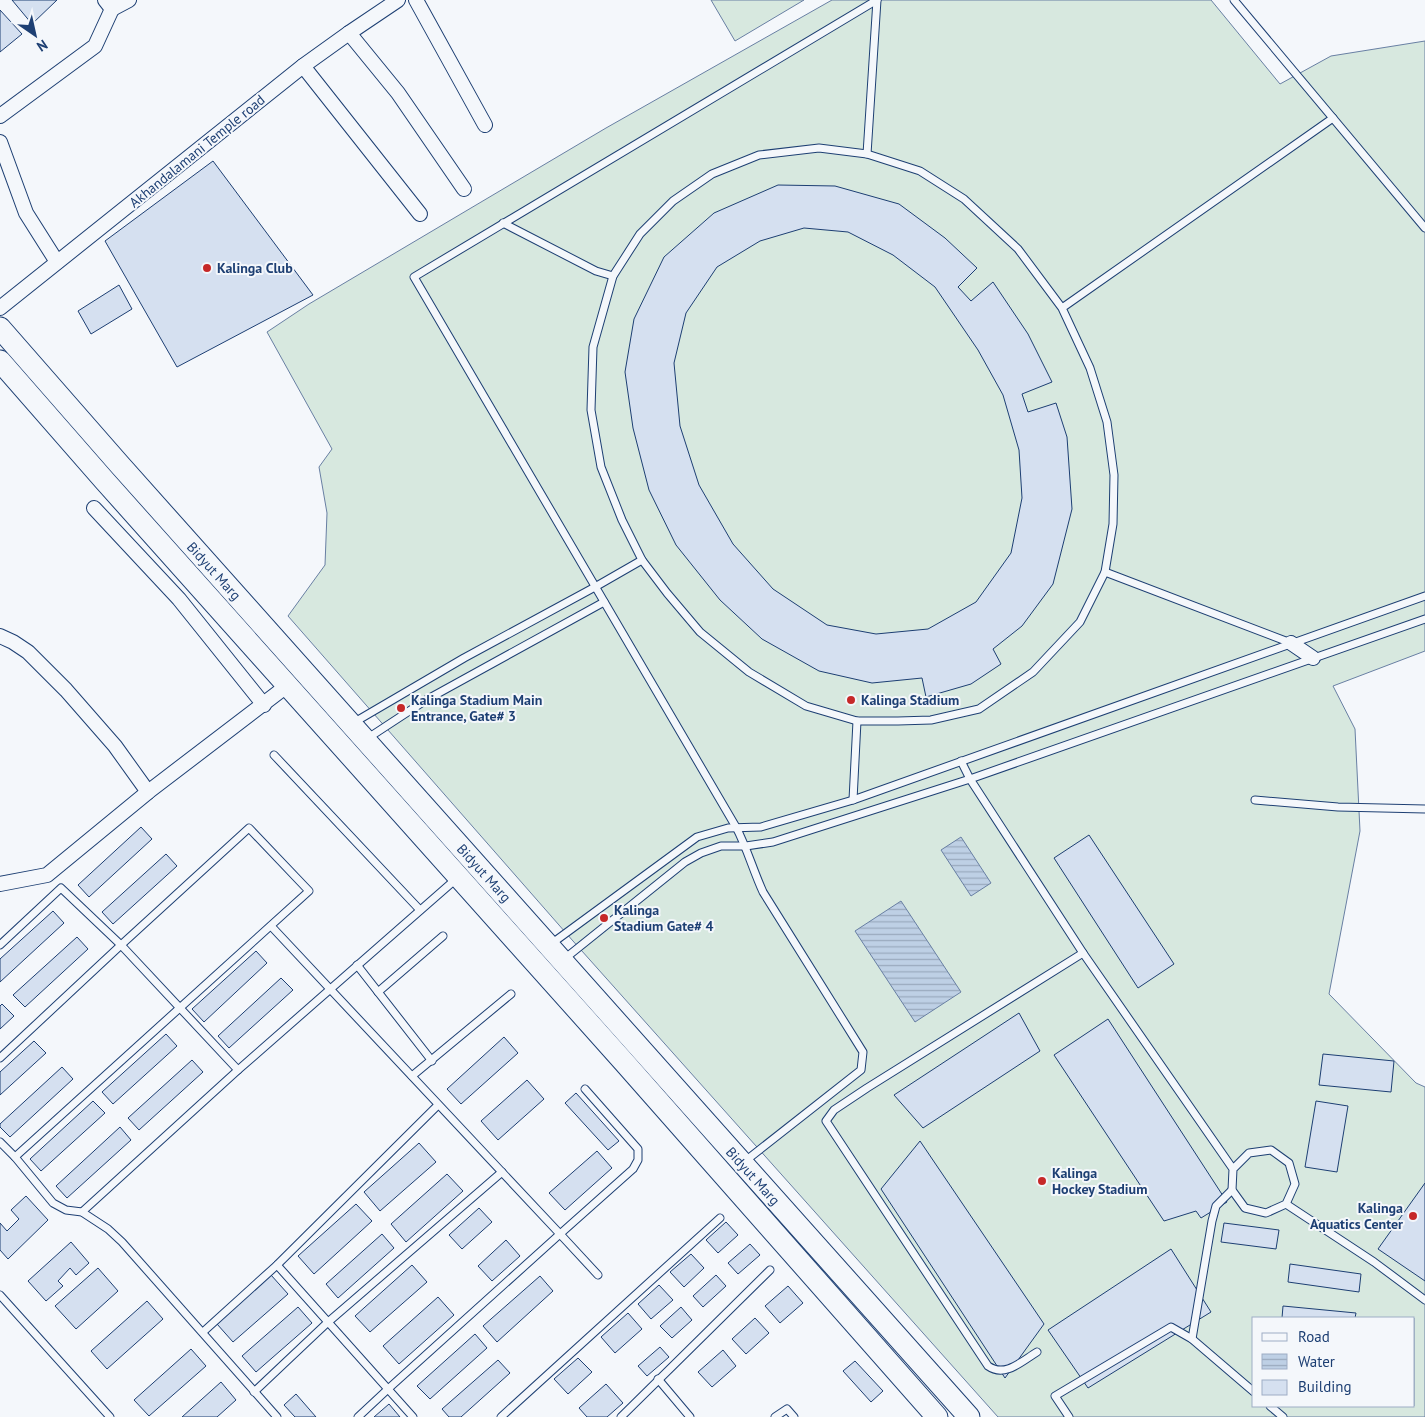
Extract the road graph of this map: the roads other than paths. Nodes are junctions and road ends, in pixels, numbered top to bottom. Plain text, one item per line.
1 (129, 0) edge
2 (398, 0) edge
3 (416, 0) edge
4 (877, 0) edge
5 (1234, 0) edge
6 (109, 4) edge
7 (349, 33) junction
8 (303, 66) junction
9 (0, 116) edge
10 (1333, 118) junction
11 (485, 124) dead end
12 (0, 142) edge
13 (867, 154) junction
14 (464, 189) dead end
15 (420, 214) dead end
16 (503, 223) junction
17 (1425, 228) edge
18 (57, 262) junction
19 (613, 276) junction
20 (0, 308) edge
21 (1062, 308) junction
22 (0, 328) edge
23 (0, 361) edge
24 (94, 508) dead end
25 (642, 560) junction
26 (1105, 572) junction
27 (595, 587) junction
28 (1425, 596) edge
29 (604, 602) junction
30 (1425, 620) edge
31 (0, 636) edge
32 (1290, 643) junction
33 (1312, 658) junction
34 (288, 685) junction
35 (264, 705) junction
36 (857, 721) junction
37 (351, 724) junction
38 (365, 740) junction
39 (274, 755) dead end
40 (960, 761) junction
41 (970, 779) junction
42 (148, 792) junction
43 (852, 800) junction
44 (1255, 800) dead end
45 (1425, 809) edge
46 (736, 827) junction
47 (746, 846) junction
48 (458, 877) junction
49 (0, 884) edge
50 (420, 910) junction
51 (271, 926) junction
52 (442, 936) dead end
53 (121, 945) junction
54 (0, 946) edge
55 (555, 953) junction
56 (1083, 953) junction
57 (357, 965) junction
58 (331, 988) junction
59 (378, 992) junction
60 (512, 994) dead end
61 (179, 1008) junction
62 (0, 1058) edge
63 (432, 1061) junction
64 (238, 1070) junction
65 (412, 1076) junction
66 (585, 1089) dead end
67 (438, 1106) junction
68 (0, 1142) edge
69 (15, 1157) junction
70 (742, 1163) junction
71 (1233, 1169) junction
72 (502, 1172) junction
73 (1232, 1190) junction
74 (1286, 1204) junction
75 (82, 1212) junction
76 (720, 1218) dead end
77 (560, 1234) junction
78 (276, 1265) junction
79 (770, 1270) dead end
80 (598, 1274) dead end
81 (0, 1295) edge
82 (1425, 1300) edge
83 (327, 1323) junction
84 (203, 1332) junction
85 (1192, 1339) junction
86 (1037, 1352) dead end
87 (658, 1379) junction
88 (388, 1388) junction
89 (1252, 1390) edge
90 (254, 1392) junction
91 (1271, 1407) edge
92 (110, 1417) edge
93 (277, 1417) edge
94 (358, 1417) edge
95 (414, 1417) edge
96 (501, 1417) edge
97 (620, 1417) edge
98 (690, 1417) edge
99 (775, 1417) edge
100 (794, 1417) edge
101 (937, 1417) edge
102 (969, 1417) edge
103 (1069, 1417) edge
104 (1283, 1417) edge

1 - 6 street
2 - 7 street, Akhandalamani Temple road
3 - 11 street
4 - 13 lane
4 - 16 lane
5 - 10 lane
6 - 9 street
7 - 8 street, Akhandalamani Temple road
7 - 14 street
8 - 15 street
8 - 18 street, Akhandalamani Temple road
10 - 17 lane
10 - 21 lane
12 - 18 street
13 - 19 lane
13 - 21 lane
16 - 19 lane
16 - 27 lane
18 - 20 street, Akhandalamani Temple road
19 - 25 lane
21 - 26 lane
22 - 37 main road, Bidyut Marg
23 - 34 main road, Bidyut Marg
24 - 35 street
25 - 27 lane
25 - 36 lane
26 - 32 lane
26 - 36 lane
27 - 29 lane
27 - 37 lane
28 - 32 lane
29 - 38 lane
29 - 46 lane
30 - 33 lane
31 - 42 street
32 - 33 street
32 - 40 lane
33 - 41 lane
34 - 35 street
34 - 48 main road, Bidyut Marg
35 - 42 street
36 - 43 lane
37 - 38 main road, Bidyut Marg
38 - 55 main road, Bidyut Marg
39 - 50 lane
40 - 41 lane
40 - 43 lane
41 - 47 lane
41 - 56 lane
42 - 49 street
43 - 46 lane
44 - 45 lane
46 - 47 lane
46 - 55 lane
47 - 55 lane
47 - 70 lane
48 - 50 lane
48 - 101 main road, Bidyut Marg
50 - 57 lane
51 - 53 lane
51 - 58 lane
51 - 61 lane
52 - 59 lane
53 - 54 lane
53 - 61 lane
53 - 62 lane
55 - 70 main road, Bidyut Marg
56 - 71 lane
56 - 86 lane
57 - 58 lane
57 - 59 lane
58 - 64 lane
58 - 65 lane
59 - 63 lane
60 - 63 lane
61 - 64 lane
61 - 69 lane
63 - 65 lane
64 - 75 lane
65 - 67 lane
66 - 77 lane
67 - 72 lane
67 - 78 lane
68 - 69 lane
69 - 75 lane
70 - 102 main road, Bidyut Marg
71 - 73 lane
71 - 74 lane
72 - 77 lane
72 - 83 lane
73 - 74 lane
73 - 85 lane
74 - 82 lane
75 - 84 lane
76 - 96 lane
77 - 80 lane
77 - 88 lane
78 - 83 lane
78 - 84 lane
79 - 87 lane
81 - 92 lane
83 - 88 lane
83 - 90 lane
84 - 90 lane
85 - 89 lane
85 - 103 lane
87 - 97 lane
87 - 98 lane
88 - 94 lane
88 - 95 lane
90 - 93 lane
91 - 104 lane
99 - 100 lane

